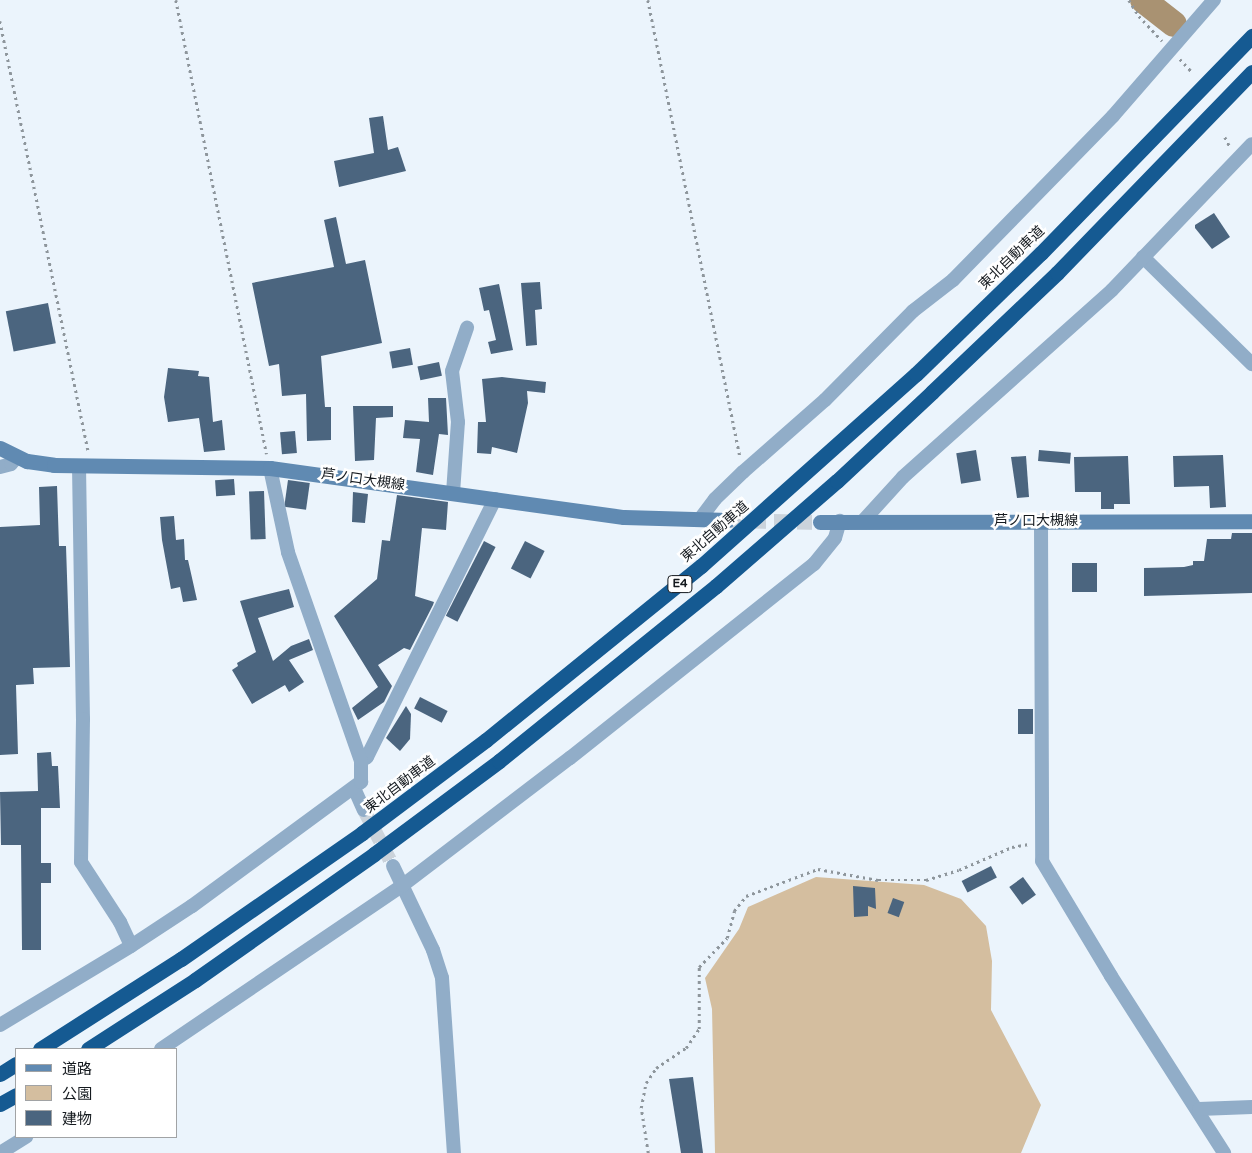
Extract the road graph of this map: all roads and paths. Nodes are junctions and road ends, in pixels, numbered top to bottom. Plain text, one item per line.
1 (176, 0) edge
2 (648, 0) edge
3 (1129, 0) edge
4 (1214, 0) edge
5 (0, 21) edge
6 (1252, 36) edge
7 (1172, 50) junction
8 (1252, 72) edge
9 (1252, 144) edge
10 (1143, 257) junction
11 (467, 328) dead end
12 (1252, 364) edge
13 (0, 448) edge
14 (17, 457) junction
15 (85, 466) junction
16 (0, 468) edge
17 (270, 468) junction
18 (743, 472) junction
19 (453, 493) junction
20 (496, 499) junction
21 (700, 519) junction
22 (728, 520) tunnel mouth
23 (840, 521) junction
24 (863, 521) junction
25 (1041, 521) junction
26 (1252, 521) edge
27 (820, 522) tunnel mouth
28 (361, 761) junction
29 (354, 788) junction
30 (364, 810) tunnel mouth
31 (1040, 844) junction
32 (394, 866) tunnel mouth
33 (403, 885) junction
34 (131, 946) junction
35 (0, 1025) edge
36 (42, 1048) edge
37 (90, 1048) edge
38 (162, 1048) edge
39 (15, 1065) edge
40 (0, 1074) edge
41 (15, 1096) edge
42 (0, 1104) edge
43 (1252, 1107) edge
44 (1199, 1109) junction
45 (24, 1138) edge
46 (0, 1153) edge
47 (454, 1153) edge
48 (648, 1153) edge
49 (1224, 1153) edge

1 - 17 path
2 - 18 path
3 - 7 path
4 - 7 street
5 - 15 path
6 - 36 highway, 東北自動車道 / E4
7 - 18 street
8 - 37 highway, E4
9 - 10 street
10 - 12 street
10 - 24 street
11 - 19 street
13 - 14 main road, 芦ノ口大槻線
14 - 15 main road, 芦ノ口大槻線
14 - 16 street
15 - 17 main road, 芦ノ口大槻線
15 - 34 street
17 - 19 main road, 芦ノ口大槻線
17 - 28 street
18 - 21 street
19 - 20 main road, 芦ノ口大槻線
20 - 21 main road, 芦ノ口大槻線
20 - 28 street
21 - 22 main road, 芦ノ口大槻線
23 - 24 main road, 芦ノ口大槻線
23 - 27 main road, 芦ノ口大槻線
23 - 33 street
24 - 25 main road, 芦ノ口大槻線
25 - 26 main road, 芦ノ口大槻線
25 - 31 street
28 - 29 street
29 - 30 street
29 - 34 street
31 - 44 street
31 - 48 path
32 - 33 street
33 - 38 street
33 - 47 street
34 - 35 street
39 - 40 highway
41 - 42 highway
43 - 44 street
44 - 49 street
45 - 46 street

